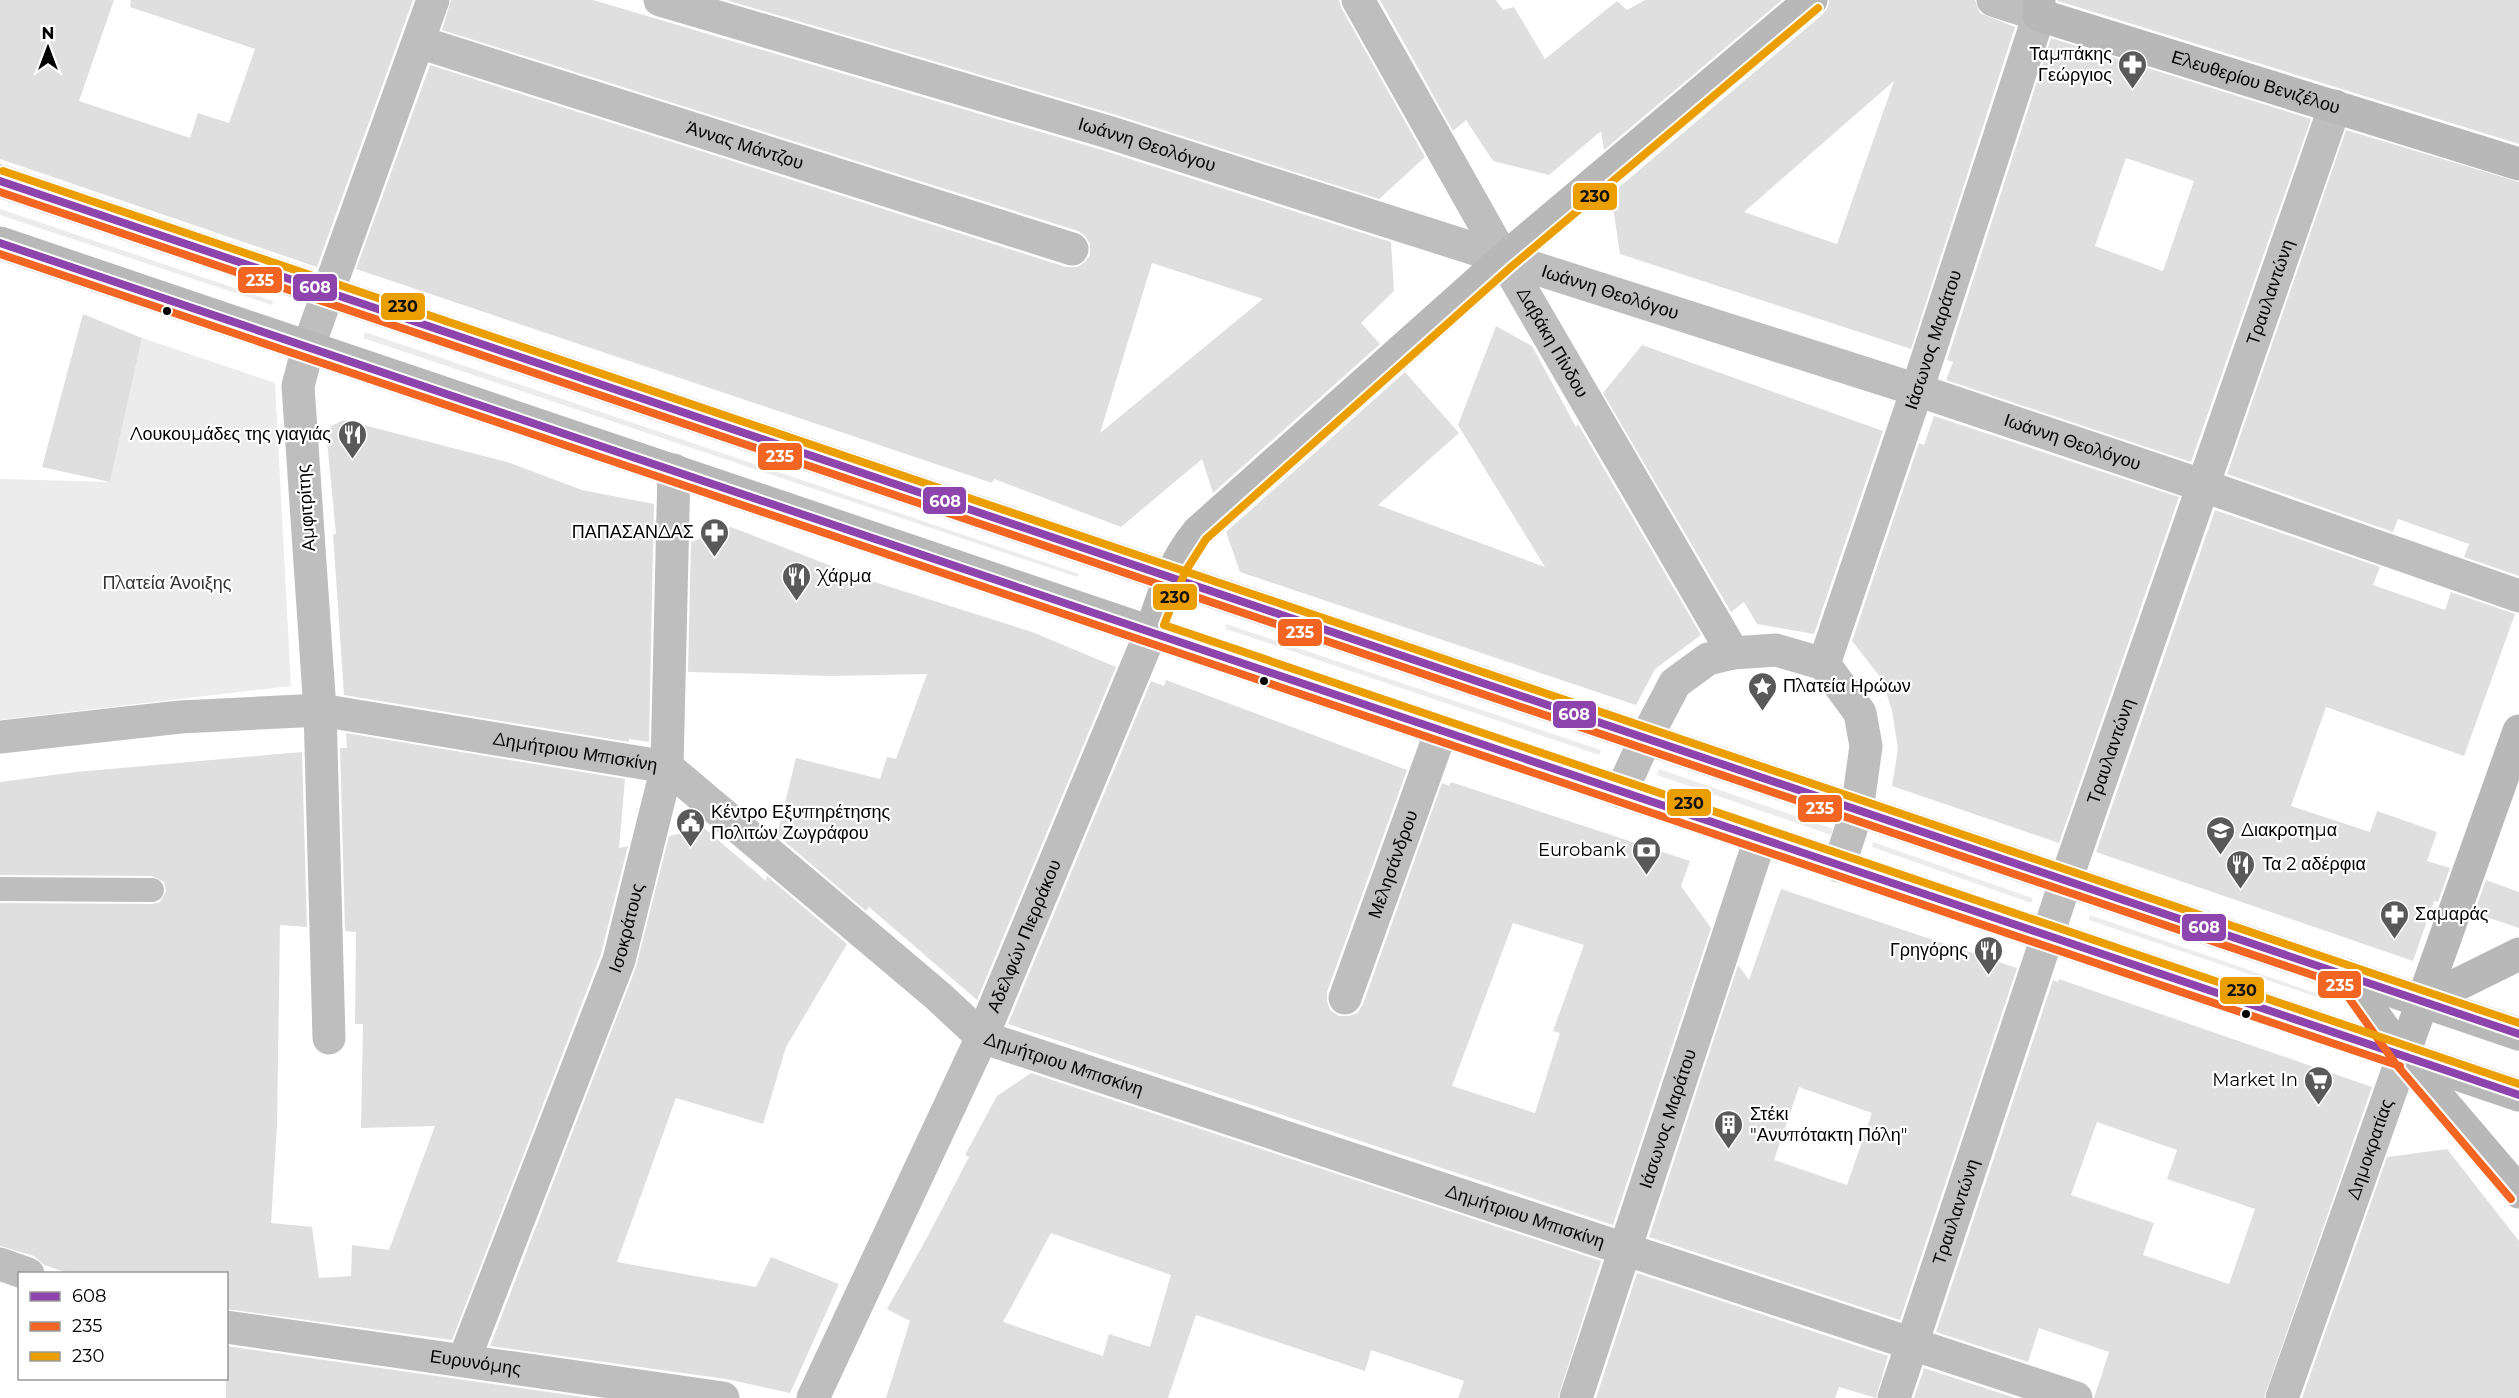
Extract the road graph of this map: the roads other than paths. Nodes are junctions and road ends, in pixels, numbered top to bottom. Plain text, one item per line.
1 (433, 0) edge
2 (660, 0) edge
3 (1358, 0) edge
4 (1811, 0) edge
5 (1993, 0) edge
6 (2039, 8) edge
7 (419, 42) junction
8 (2335, 106) junction
9 (2519, 164) edge
10 (0, 181) edge
11 (0, 243) edge
12 (1072, 249) dead end
13 (1504, 259) junction
14 (330, 293) junction
15 (308, 348) junction
16 (1917, 390) junction
17 (674, 470) junction
18 (2204, 486) junction
19 (1170, 577) junction
20 (2519, 596) edge
21 (1151, 632) junction
22 (1734, 653) junction
23 (1824, 664) junction
24 (320, 710) junction
25 (1441, 731) junction
26 (2519, 731) edge
27 (0, 737) edge
28 (1646, 738) junction
29 (668, 768) junction
30 (1621, 792) junction
31 (1857, 811) junction
32 (1760, 839) junction
33 (1839, 866) junction
34 (2066, 880) junction
35 (0, 889) edge
36 (152, 890) dead end
37 (2047, 936) junction
38 (2519, 954) edge
39 (2346, 975) junction
40 (1345, 998) dead end
41 (2424, 1001) junction
42 (2519, 1034) edge
43 (982, 1036) junction
44 (329, 1038) dead end
45 (2403, 1056) junction
46 (2519, 1095) edge
47 (2519, 1192) edge
48 (1624, 1248) junction
49 (0, 1264) edge
50 (22, 1272) edge
51 (228, 1327) edge
52 (1912, 1343) junction
53 (464, 1360) junction
54 (723, 1398) edge
55 (813, 1398) edge
56 (1576, 1398) edge
57 (1894, 1398) edge
58 (2076, 1398) edge
59 (2282, 1398) edge

1 - 7 street, Αμφιτρίτης
2 - 13 street, Ιωάννη Θεολόγου
3 - 13 street, Δαβάκη Πίνδου
4 - 13 street
5 - 6 street, Ελευθερίου Βενιζέλου
6 - 8 street, Ελευθερίου Βενιζέλου
6 - 16 street, Ιάσωνος Μαράτου
7 - 12 street, Άννας Μάντζου
7 - 14 street, Αμφιτρίτης
8 - 9 street, Ελευθερίου Βενιζέλου
8 - 18 street, Τραυλαντώνη
10 - 14 street
11 - 15 street
13 - 16 street, Ιωάννη Θεολόγου
13 - 19 street
13 - 22 street, Δαβάκη Πίνδου
14 - 15 street, Αμφιτρίτης
14 - 19 street
15 - 17 street
15 - 24 street, Αμφιτρίτης
16 - 18 street, Ιωάννη Θεολόγου
16 - 23 street, Ιάσωνος Μαράτου
17 - 21 street
17 - 29 street, Ισοκράτους
18 - 20 street, Ιωάννη Θεολόγου
18 - 34 street, Τραυλαντώνη
19 - 21 street
19 - 28 street
21 - 25 street
21 - 43 street, Αδελφών Πιερράκου
22 - 23 street
22 - 28 street
23 - 31 street
24 - 27 street, Δημήτριου Μπισκίνη
24 - 29 street, Δημήτριου Μπισκίνη
24 - 44 street, Αμφιτρίτης
25 - 30 street
25 - 40 street, Μελησάνδρου
26 - 41 street, Δημοκρατίας
28 - 30 street
28 - 31 street
29 - 43 street, Δημήτριου Μπισκίνη
29 - 53 street, Ισοκράτους
30 - 32 street
31 - 33 street
31 - 34 street
32 - 33 street
32 - 48 street, Ιάσωνος Μαράτου
33 - 37 street
34 - 37 street, Τραυλαντώνη
34 - 39 street
35 - 36 lane
37 - 45 street
37 - 52 street, Τραυλαντώνη
38 - 41 street
39 - 41 street
39 - 45 street
41 - 42 street
41 - 45 street, Δημοκρατίας
43 - 48 street, Δημήτριου Μπισκίνη
43 - 55 street, Αδελφών Πιερράκου
45 - 46 street
45 - 47 street
45 - 59 street, Δημοκρατίας
48 - 52 street, Δημήτριου Μπισκίνη
48 - 56 street, Ιάσωνος Μαράτου
49 - 50 street
51 - 53 street, Ευρυνόμης
52 - 57 street, Τραυλαντώνη
52 - 58 street, Δημήτριου Μπισκίνη
53 - 54 street, Ευρυνόμης

